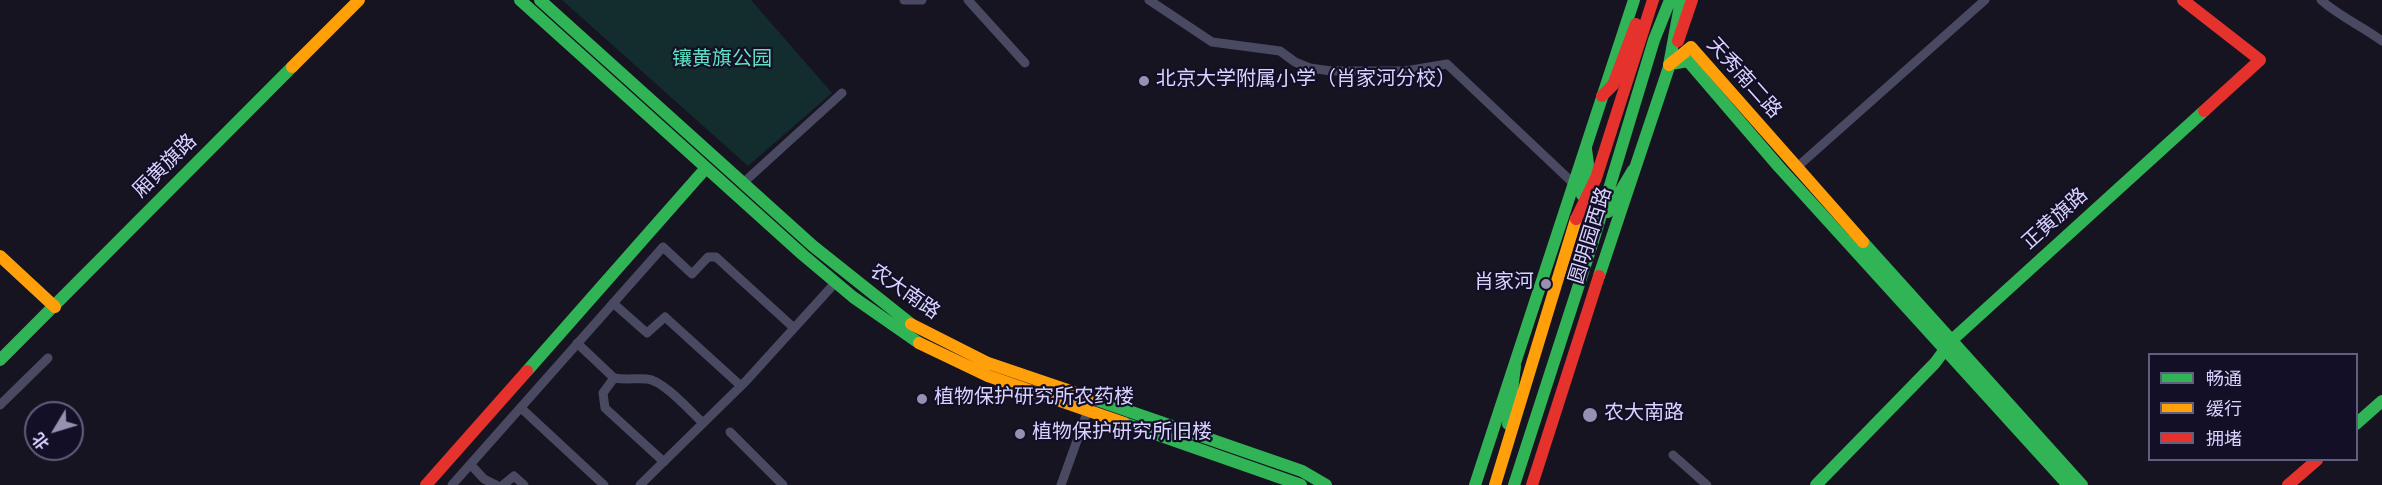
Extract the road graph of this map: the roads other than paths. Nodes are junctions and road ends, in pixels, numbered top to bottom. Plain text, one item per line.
1 (359, 0) edge
2 (520, 0) edge
3 (540, 0) edge
4 (904, 0) edge
5 (922, 0) edge
6 (968, 0) edge
7 (1149, 0) edge
8 (1634, 0) edge
9 (1652, 0) edge
10 (1670, 0) edge
11 (1681, 0) edge
12 (1692, 0) edge
13 (1985, 0) edge
14 (2183, 0) edge
15 (2321, 0) edge
16 (2382, 41) edge
17 (1025, 63) dead end
18 (1669, 64) junction
19 (842, 93) dead end
20 (1602, 96) junction
21 (1586, 149) junction
22 (706, 168) junction
23 (1796, 168) junction
24 (1633, 170) junction
25 (743, 183) junction
26 (1573, 183) junction
27 (1576, 220) junction
28 (1595, 235) junction
29 (0, 256) edge
30 (835, 283) junction
31 (613, 303) junction
32 (55, 307) junction
33 (794, 328) junction
34 (577, 344) junction
35 (1949, 345) junction
36 (48, 358) dead end
37 (0, 360) edge
38 (1515, 366) junction
39 (614, 378) junction
40 (741, 386) junction
41 (2382, 402) edge
42 (0, 405) edge
43 (521, 408) junction
44 (1088, 410) junction
45 (2358, 422) edge
46 (703, 423) junction
47 (730, 432) dead end
48 (1673, 455) dead end
49 (1503, 461) junction
50 (2315, 461) edge
51 (663, 462) junction
52 (471, 465) junction
53 (426, 485) edge
54 (453, 485) edge
55 (496, 485) edge
56 (503, 485) edge
57 (524, 485) edge
58 (604, 485) edge
59 (640, 485) edge
60 (783, 485) edge
61 (1061, 485) edge
62 (1301, 485) edge
63 (1326, 485) edge
64 (1475, 485) edge
65 (1495, 485) edge
66 (1514, 485) edge
67 (1532, 485) edge
68 (1707, 485) edge
69 (1816, 485) edge
70 (2068, 485) edge
71 (2082, 485) edge
72 (2288, 485) edge

1 - 32 street, 厢黄旗路
2 - 22 street, 农大南路
3 - 25 street, 农大南路
4 - 5 street
6 - 17 street
7 - 26 street
8 - 20 street, 圆明园西路
9 - 20 street
9 - 27 street, 圆明园西路
10 - 28 street, 圆明园西路
11 - 18 street
12 - 18 street, 圆明园西路
13 - 23 street
14 - 35 street, 正黄旗路
15 - 16 street
18 - 23 street, 天秀南二路
18 - 24 street, 圆明园西路
18 - 35 street, 天秀南二路
19 - 25 street
20 - 21 street, 圆明园西路
21 - 26 street, 圆明园西路
21 - 27 street
22 - 30 street, 农大南路
22 - 53 street
23 - 35 street, 天秀南二路
24 - 28 street
24 - 67 street, 圆明园西路
25 - 63 street, 农大南路
26 - 38 street, 圆明园西路
27 - 49 street, 圆明园西路
28 - 66 street, 圆明园西路
29 - 32 street
30 - 33 street
30 - 44 street, 农大南路
31 - 33 street
31 - 34 street
31 - 40 street
32 - 37 street, 厢黄旗路
33 - 40 street
34 - 39 street
34 - 43 street
35 - 69 street, 正黄旗路
35 - 70 street, 天秀南二路
35 - 71 street, 天秀南二路
36 - 42 street
38 - 49 street
38 - 64 street, 圆明园西路
39 - 46 street
39 - 51 street
40 - 46 street
41 - 45 street
43 - 52 street
43 - 58 street
44 - 61 street
44 - 62 street, 农大南路
46 - 51 street
47 - 60 street
48 - 68 street
49 - 65 street, 圆明园西路
50 - 72 street
51 - 59 street
52 - 54 street
52 - 55 street
56 - 57 street

